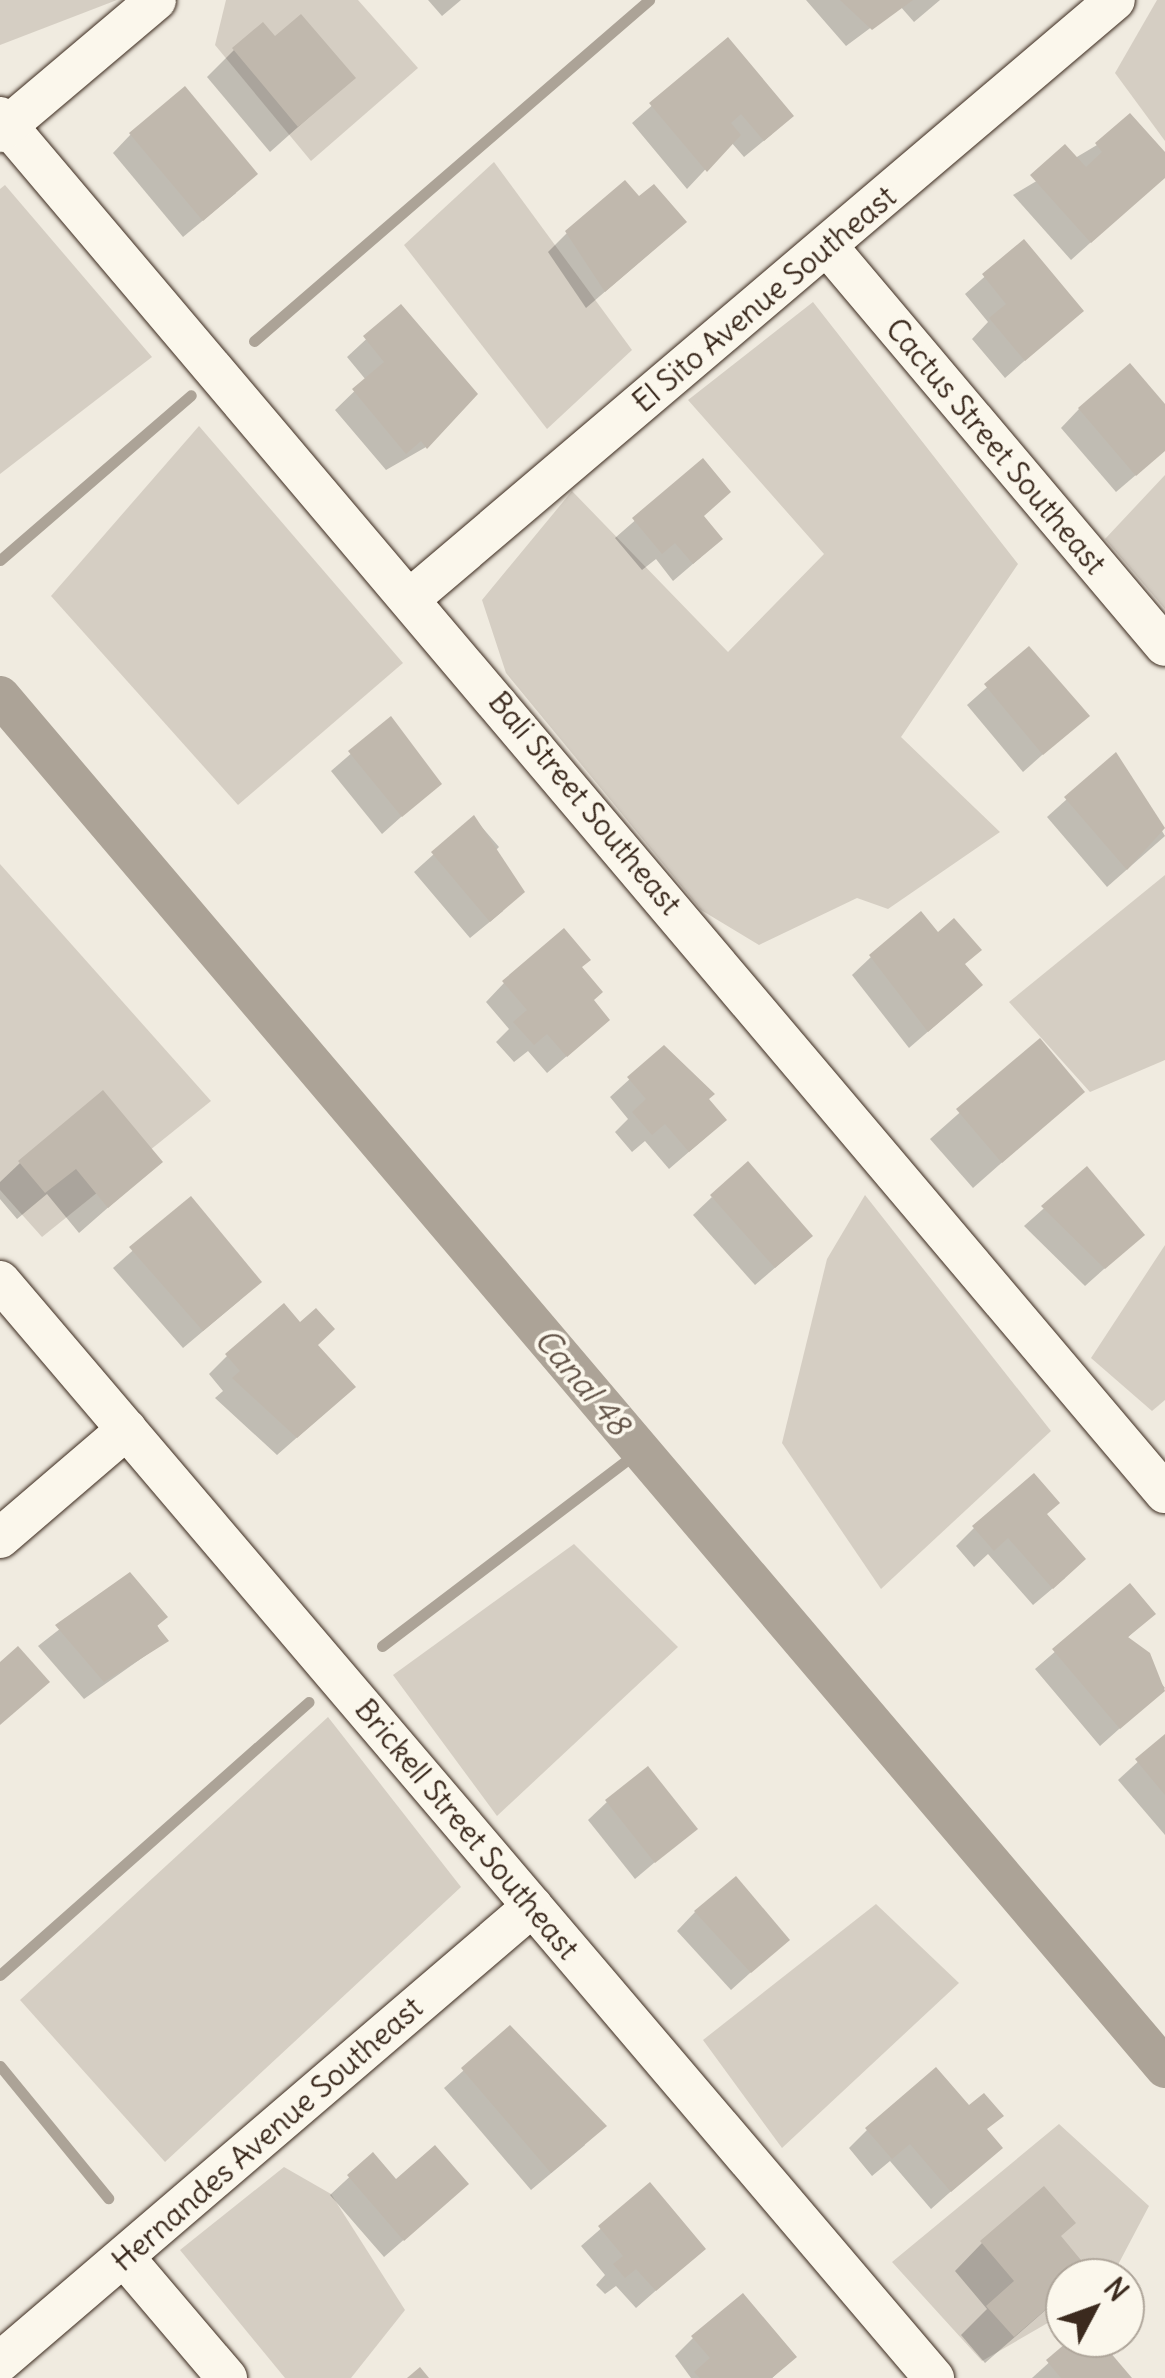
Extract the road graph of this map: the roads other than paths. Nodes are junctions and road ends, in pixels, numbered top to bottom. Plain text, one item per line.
1 (156, 0) edge
2 (1115, 0) edge
3 (2, 125) edge
4 (828, 247) junction
5 (412, 596) junction
6 (1165, 646) edge
7 (0, 1280) edge
8 (127, 1429) junction
9 (1165, 1493) edge
10 (0, 1538) edge
11 (533, 1906) junction
12 (124, 2256) junction
13 (0, 2362) edge
14 (227, 2378) edge
15 (934, 2378) edge

1 - 3 street
2 - 4 street, El Sito Avenue Southeast
3 - 5 street, Bali Street Southeast
4 - 5 street, El Sito Avenue Southeast
4 - 6 street, Cactus Street Southeast
5 - 9 street, Bali Street Southeast
7 - 8 street, Brickell Street Southeast
8 - 10 street
8 - 11 street, Brickell Street Southeast
11 - 12 street, Hernandes Avenue Southeast
11 - 15 street, Brickell Street Southeast
12 - 13 street, Hernandes Avenue Southeast
12 - 14 street

